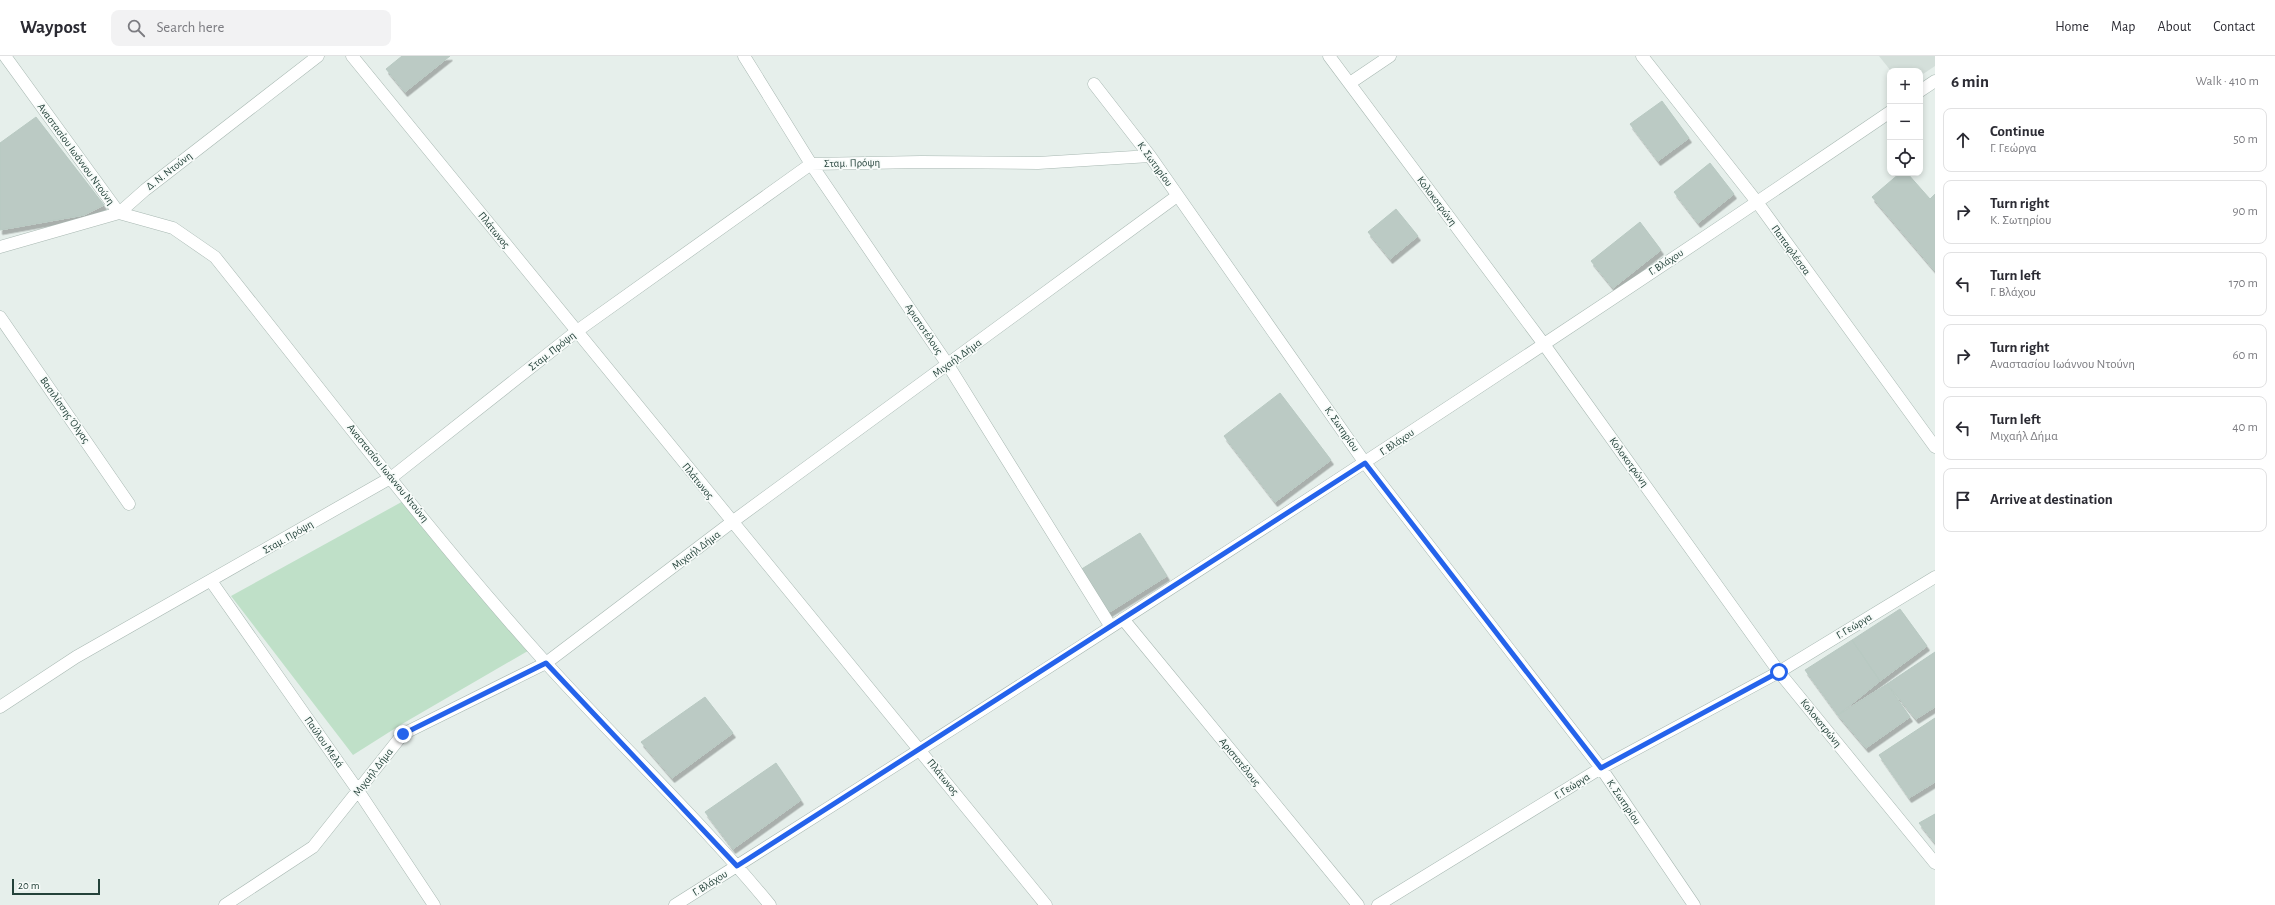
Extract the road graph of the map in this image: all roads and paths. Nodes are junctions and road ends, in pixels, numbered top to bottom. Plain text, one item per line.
1 (5, 56) edge
2 (318, 56) edge
3 (352, 56) edge
4 (744, 56) edge
5 (1329, 56) edge
6 (1390, 56) edge
7 (1642, 56) edge
8 (1935, 81) edge
9 (1350, 83) junction
10 (1094, 84) dead end
11 (1923, 89) edge
12 (1887, 114) edge
13 (1150, 156) junction
14 (811, 164) junction
15 (1177, 196) junction
16 (1757, 202) junction
17 (119, 213) junction
18 (0, 247) edge
19 (0, 317) edge
20 (577, 331) junction
21 (1543, 343) junction
22 (948, 365) junction
23 (1935, 447) edge
24 (1365, 463) junction
25 (392, 478) junction
26 (129, 504) dead end
27 (732, 522) junction
28 (1935, 577) edge
29 (211, 581) junction
30 (1123, 619) junction
31 (1111, 627) junction
32 (546, 663) junction
33 (1779, 672) junction
34 (0, 706) edge
35 (920, 750) junction
36 (1601, 768) junction
37 (359, 792) junction
38 (1935, 863) edge
39 (737, 866) junction
40 (225, 905) edge
41 (434, 905) edge
42 (675, 905) edge
43 (770, 905) edge
44 (1046, 905) edge
45 (1358, 905) edge
46 (1378, 905) edge
47 (1694, 905) edge

1 - 17 street, Αναστασίου Ιωάννου Ντούνη
2 - 17 street, Δ. Ν. Ντούνη
3 - 20 street, Πλάτωνος
4 - 14 street, Αριστοτέλους
5 - 9 street, Κολοκοτρώνη
6 - 9 street
7 - 16 street, Παπαφλέσσα
8 - 11 street
9 - 21 street, Κολοκοτρώνη
10 - 13 street, Κ. Σωτηρίου
12 - 16 street, Γ. Βλάχου
13 - 14 street, Σταμ. Πρόψη
13 - 15 street, Κ. Σωτηρίου
14 - 20 street, Σταμ. Πρόψη
14 - 22 street, Αριστοτέλους
15 - 22 street, Μιχαήλ Δήμα
15 - 24 street, Κ. Σωτηρίου
16 - 21 street, Γ. Βλάχου
16 - 23 street, Παπαφλέσσα
17 - 18 street, Δ. Ν. Ντούνη
17 - 25 street, Αναστασίου Ιωάννου Ντούνη
19 - 26 street, Βασιλίσσης Όλγας
20 - 25 street, Σταμ. Πρόψη
20 - 27 street, Πλάτωνος
21 - 24 street, Γ. Βλάχου
21 - 33 street, Κολοκοτρώνη
22 - 27 street, Μιχαήλ Δήμα
22 - 31 street, Αριστοτέλους
24 - 30 street, Γ. Βλάχου
24 - 36 street, Κ. Σωτηρίου
25 - 29 street, Σταμ. Πρόψη
25 - 32 street, Αναστασίου Ιωάννου Ντούνη
27 - 32 street, Μιχαήλ Δήμα
27 - 35 street, Πλάτωνος
28 - 33 street, Γ. Γεώργα
29 - 34 street, Σταμ. Πρόψη
29 - 37 street, Παύλου Μελά
30 - 31 street, Γ. Βλάχου
30 - 45 street, Αριστοτέλους
31 - 35 street, Γ. Βλάχου
32 - 37 street, Μιχαήλ Δήμα
32 - 39 street, Αναστασίου Ιωάννου Ντούνη
33 - 36 street, Γ. Γεώργα
33 - 38 street, Κολοκοτρώνη
35 - 39 street, Γ. Βλάχου
35 - 44 street, Πλάτωνος
36 - 46 street, Γ. Γεώργα
36 - 47 street, Κ. Σωτηρίου
37 - 40 street, Μιχαήλ Δήμα
37 - 41 street, Παύλου Μελά
39 - 42 street, Γ. Βλάχου
39 - 43 street, Αναστασίου Ιωάννου Ντούνη

